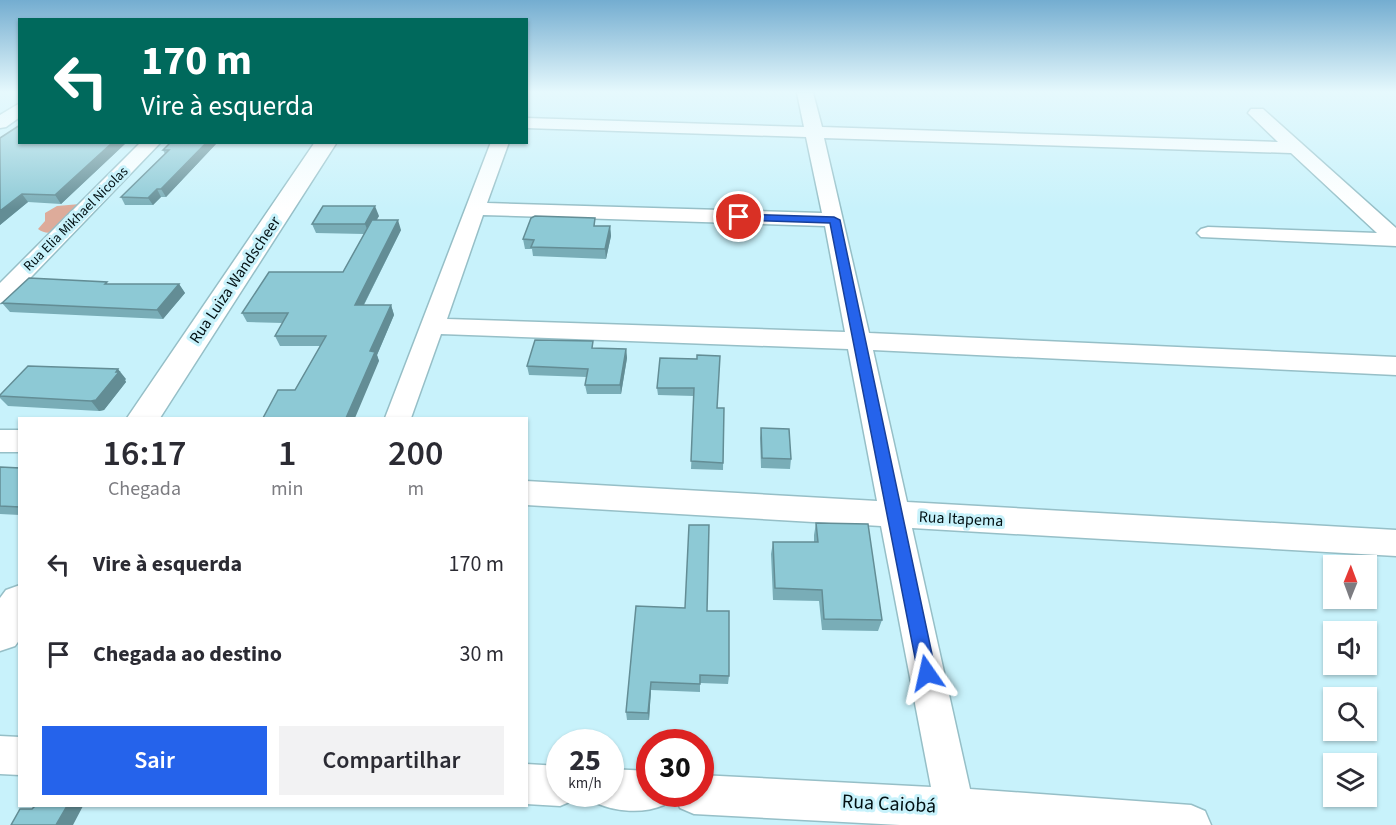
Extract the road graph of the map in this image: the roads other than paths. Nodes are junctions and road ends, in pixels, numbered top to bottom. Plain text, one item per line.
1 (797, 132) edge
2 (813, 132) junction
3 (1278, 132) edge
4 (150, 144) edge
5 (325, 144) edge
6 (499, 144) edge
7 (1296, 148) junction
8 (477, 208) junction
9 (834, 220) junction
10 (1208, 233) dead end
11 (1396, 239) edge
12 (0, 296) edge
13 (433, 326) junction
14 (859, 341) junction
15 (1396, 366) edge
16 (144, 417) edge
17 (398, 417) edge
18 (0, 441) edge
19 (18, 441) edge
20 (528, 493) edge
21 (895, 515) junction
22 (1396, 543) edge
23 (18, 606) edge
24 (0, 632) edge
25 (0, 754) edge
26 (18, 756) edge
27 (528, 784) edge
28 (546, 785) edge
29 (714, 796) edge
30 (957, 817) edge
31 (1191, 825) edge

1 - 2 street
2 - 7 street
2 - 9 street
3 - 7 street
4 - 12 street, Rua Elia Mikhael Nicolas
5 - 16 main road, Rua Luiza Wandscheer
6 - 8 street
7 - 11 street
8 - 9 street
8 - 13 street
9 - 14 street
10 - 11 street
13 - 14 street
13 - 17 street
14 - 15 street
14 - 21 street
18 - 19 street
20 - 21 street, Rua Itapema
21 - 22 street, Rua Itapema
21 - 30 street
23 - 24 main road
25 - 26 street
27 - 28 street
29 - 30 street, Rua Caiobá
30 - 31 street, Rua Caiobá

